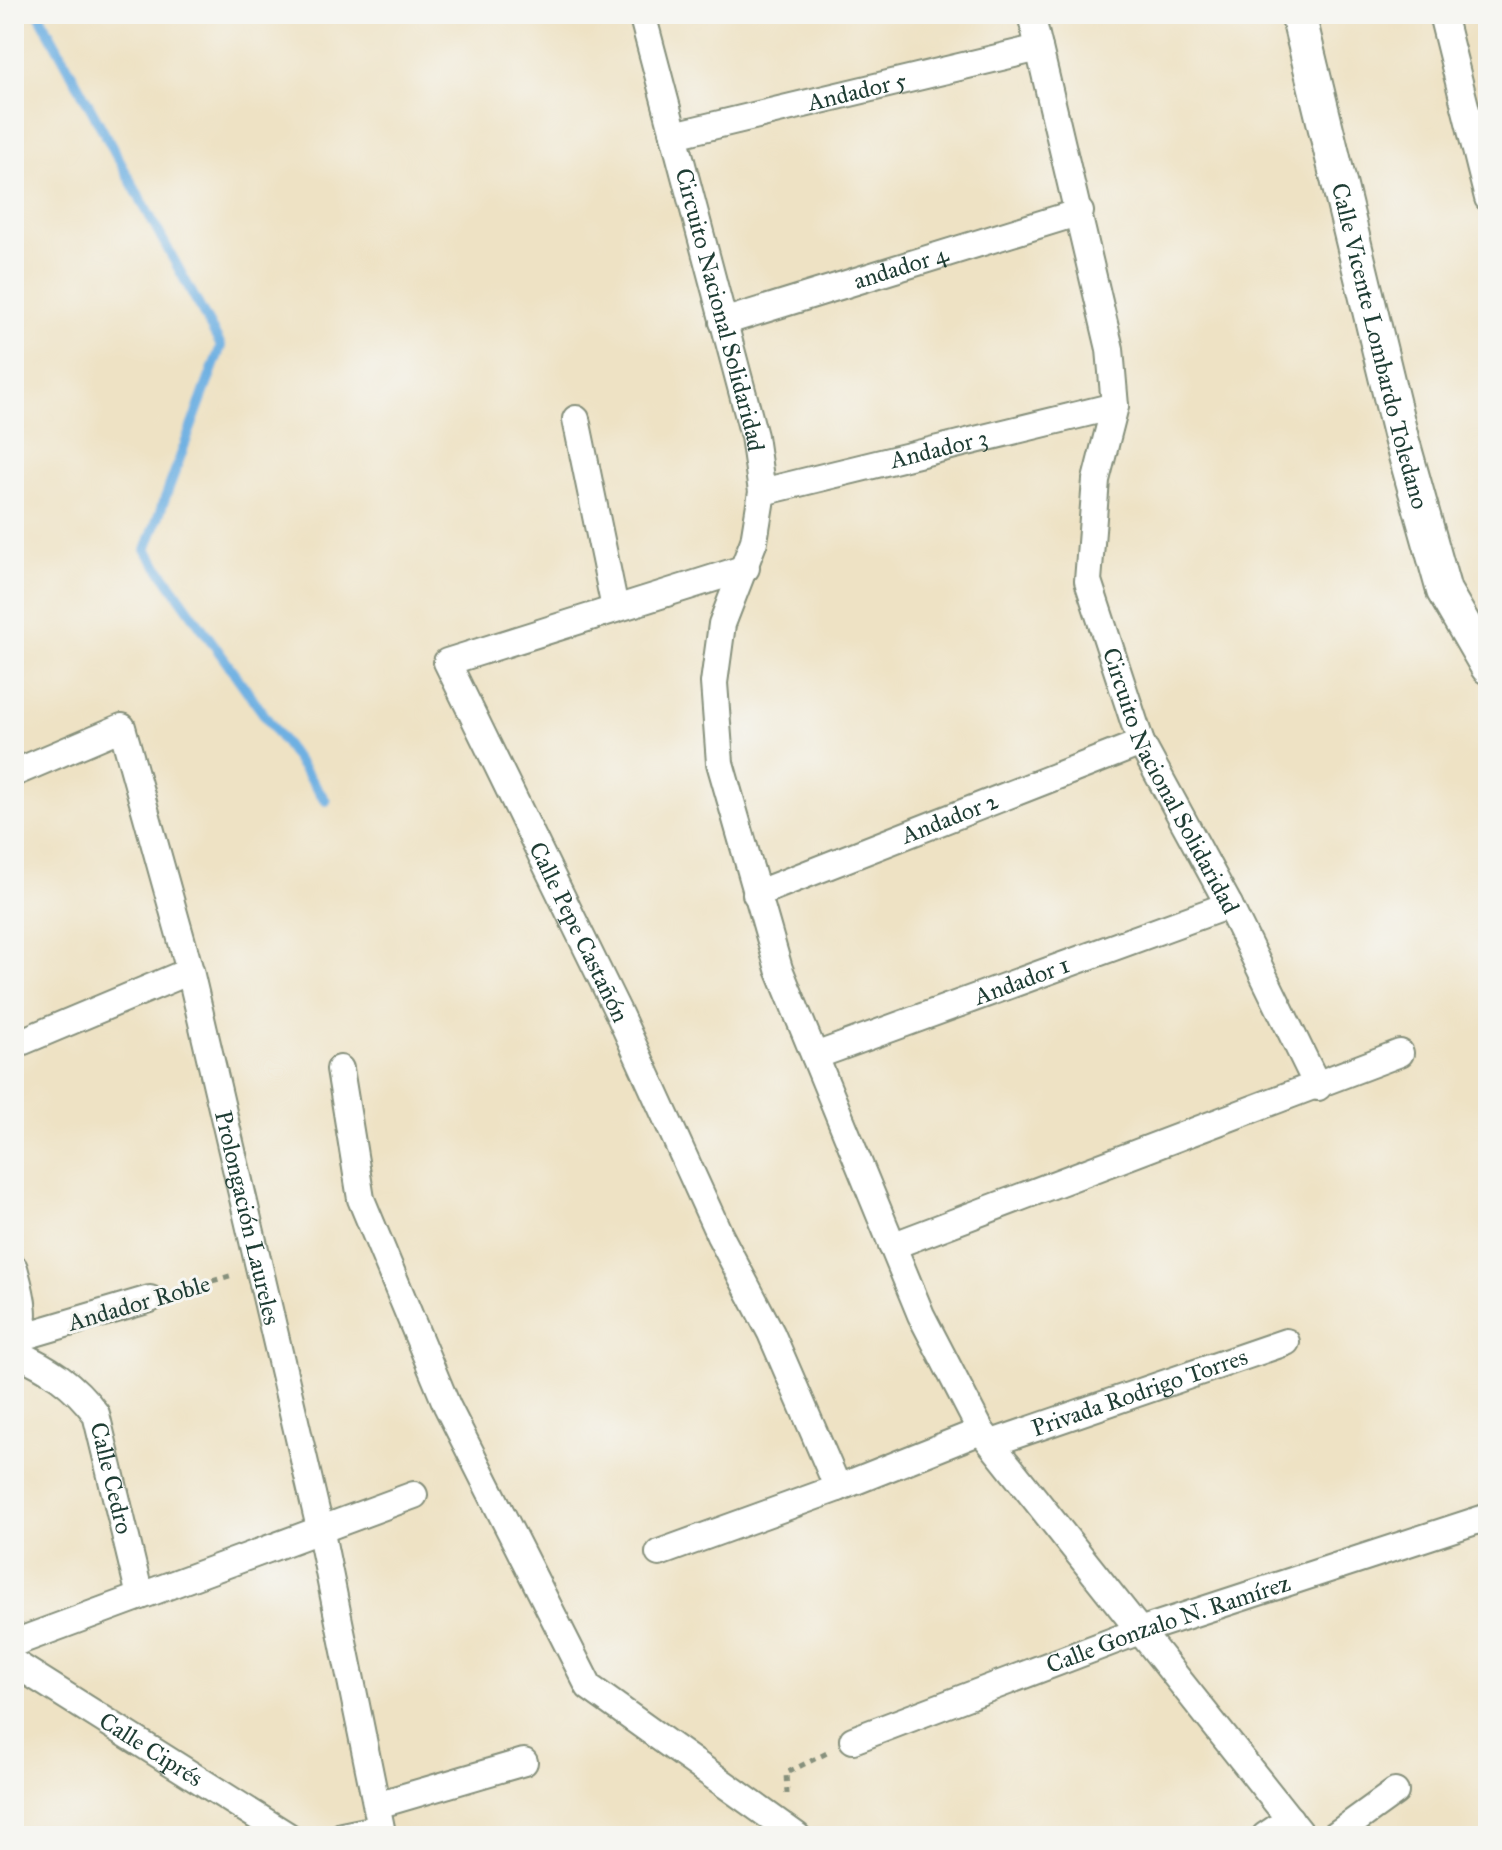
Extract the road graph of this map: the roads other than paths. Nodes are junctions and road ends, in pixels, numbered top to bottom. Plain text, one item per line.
1 (642, 14) edge
2 (1031, 14) edge
3 (1298, 14) edge
4 (1442, 14) edge
5 (1039, 48) junction
6 (674, 135) junction
7 (1488, 198) edge
8 (1080, 212) junction
9 (723, 322) junction
10 (1115, 406) junction
11 (576, 419) dead end
12 (762, 492) junction
13 (746, 568) junction
14 (615, 608) junction
15 (1482, 642) edge
16 (1141, 743) junction
17 (14, 773) edge
18 (756, 894) junction
19 (1229, 905) junction
20 (190, 971) junction
21 (14, 1045) edge
22 (1400, 1053) dead end
23 (815, 1056) junction
24 (340, 1069) dead end
25 (1318, 1087) junction
26 (892, 1246) junction
27 (14, 1268) edge
28 (150, 1299) road end
29 (1286, 1342) dead end
30 (16, 1345) edge
31 (986, 1437) junction
32 (838, 1488) junction
33 (414, 1495) dead end
34 (1488, 1517) edge
35 (320, 1528) junction
36 (659, 1553) dead end
37 (140, 1596) junction
38 (1142, 1630) junction
39 (14, 1643) edge
40 (14, 1663) edge
41 (853, 1740) road end
42 (524, 1762) dead end
43 (1395, 1792) dead end
44 (379, 1817) junction
45 (1296, 1828) edge
46 (792, 1833) edge
47 (288, 1836) edge
48 (342, 1836) edge
49 (1265, 1836) edge
50 (1334, 1836) edge

1 - 6 street, Circuito Nacional Solidaridad
2 - 5 street, Circuito Nacional Solidaridad
3 - 15 street, Calle Vicente Lombardo Toledano
4 - 7 street
5 - 6 street, Andador 5
5 - 8 street, Circuito Nacional Solidaridad
6 - 9 street, Circuito Nacional Solidaridad
8 - 9 street, andador 4
8 - 10 street, Circuito Nacional Solidaridad
9 - 12 street, Circuito Nacional Solidaridad
10 - 12 street, Andador 3
10 - 16 street, Circuito Nacional Solidaridad
11 - 14 street
12 - 13 street, Circuito Nacional Solidaridad
13 - 14 street, Calle Pepe Castañón
13 - 18 street, Circuito Nacional Solidaridad
14 - 32 street, Calle Pepe Castañón
16 - 18 street, Andador 2
16 - 19 street, Circuito Nacional Solidaridad
17 - 20 street, Prolongación Laureles
18 - 23 street, Circuito Nacional Solidaridad
19 - 23 street, Andador 1
19 - 25 street, Circuito Nacional Solidaridad
20 - 21 street
20 - 35 street, Prolongación Laureles
22 - 25 street
23 - 26 street, Circuito Nacional Solidaridad
24 - 46 street
25 - 26 street
26 - 31 street, Circuito Nacional Solidaridad
27 - 30 street
28 - 30 street, Andador Roble
29 - 31 street, Privada Rodrigo Torres
30 - 37 street, Calle Cedro
31 - 32 street, Privada Rodrigo Torres
31 - 38 street, Circuito Nacional Solidaridad
32 - 36 street
33 - 35 street
34 - 38 street, Calle Gonzalo N. Ramírez
35 - 37 street
35 - 44 street, Prolongación Laureles
37 - 39 street
38 - 41 street, Calle Gonzalo N. Ramírez
38 - 45 street, Circuito Nacional Solidaridad
40 - 47 street, Calle Ciprés
42 - 44 street
43 - 50 street
44 - 48 street
45 - 49 street

